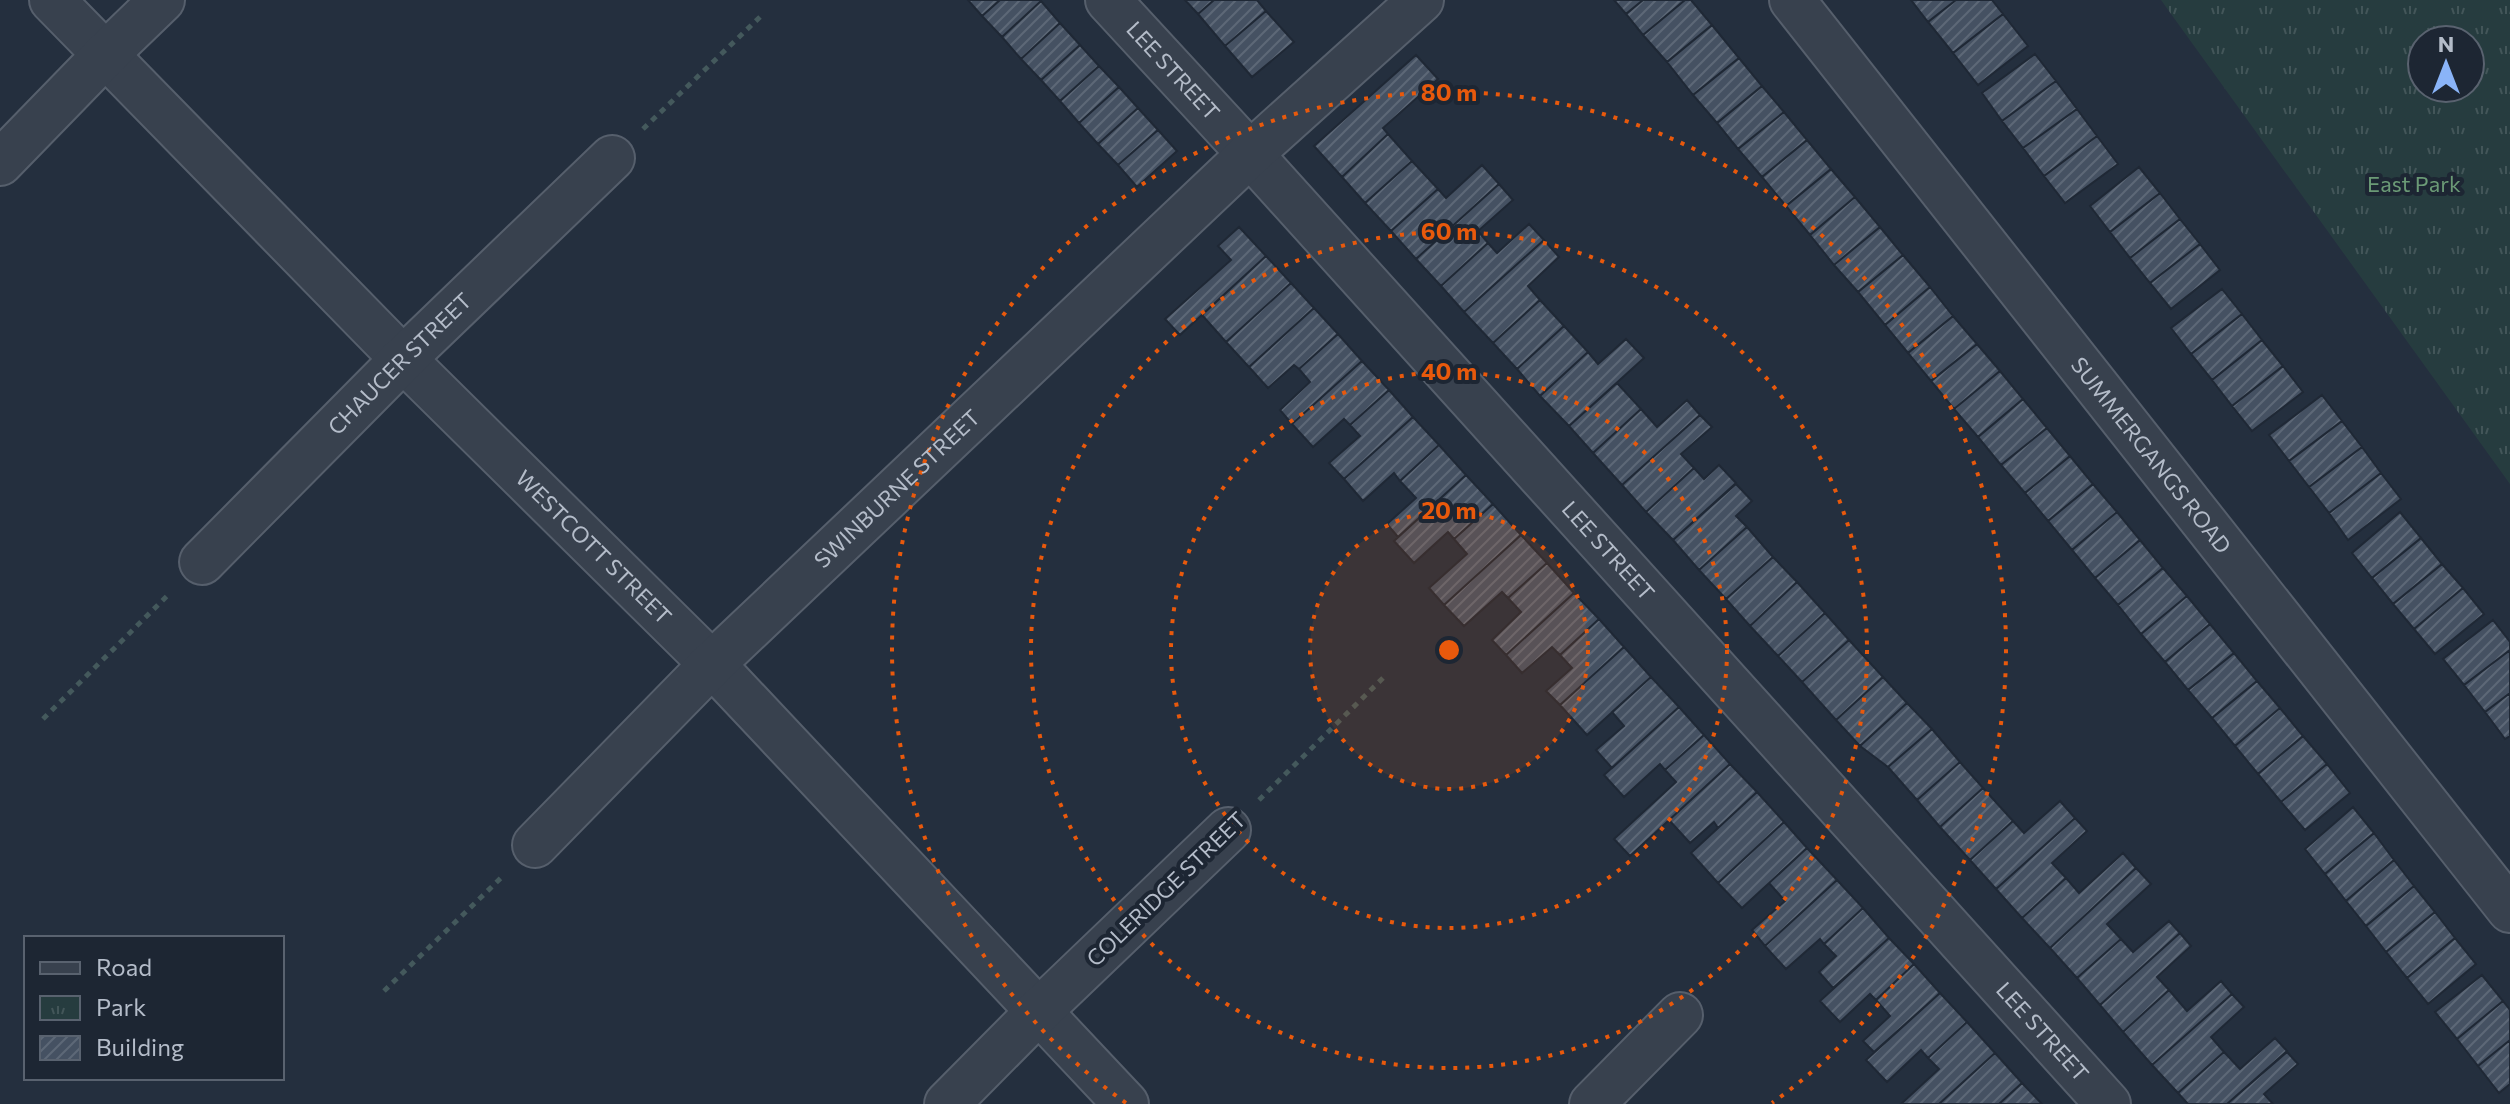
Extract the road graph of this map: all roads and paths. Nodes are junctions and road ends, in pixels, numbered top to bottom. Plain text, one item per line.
1 (52, 0) edge
2 (162, 0) edge
3 (1108, 0) edge
4 (1421, 0) edge
5 (1792, 0) edge
6 (761, 16) dead end
7 (105, 55) junction
8 (1250, 154) junction
9 (612, 158) joint
10 (0, 163) edge
11 (403, 359) junction
12 (202, 562) joint
13 (712, 664) junction
14 (1387, 674) dead end
15 (43, 719) dead end
16 (1228, 830) joint
17 (535, 845) joint
18 (2510, 910) edge
19 (384, 991) dead end
20 (1039, 1011) junction
21 (1680, 1015) dead end
22 (947, 1104) edge
23 (1126, 1104) edge
24 (1592, 1104) edge
25 (2108, 1104) edge

1 - 7 street, WESTCOTT STREET
2 - 7 street
3 - 8 street, LEE STREET
4 - 8 street, SWINBURNE STREET
5 - 18 street, SUMMERGANGS ROAD
6 - 9 path
7 - 10 street
7 - 11 street, WESTCOTT STREET
8 - 13 street, SWINBURNE STREET
8 - 25 street, LEE STREET
9 - 11 street, CHAUCER STREET
11 - 12 street, CHAUCER STREET
11 - 13 street, WESTCOTT STREET
12 - 15 path
13 - 17 street, SWINBURNE STREET
13 - 20 street, WESTCOTT STREET
14 - 16 path, COLERIDGE STREET
16 - 20 street, COLERIDGE STREET
17 - 19 path
20 - 22 street, COLERIDGE STREET
20 - 23 street, WESTCOTT STREET
21 - 24 street

